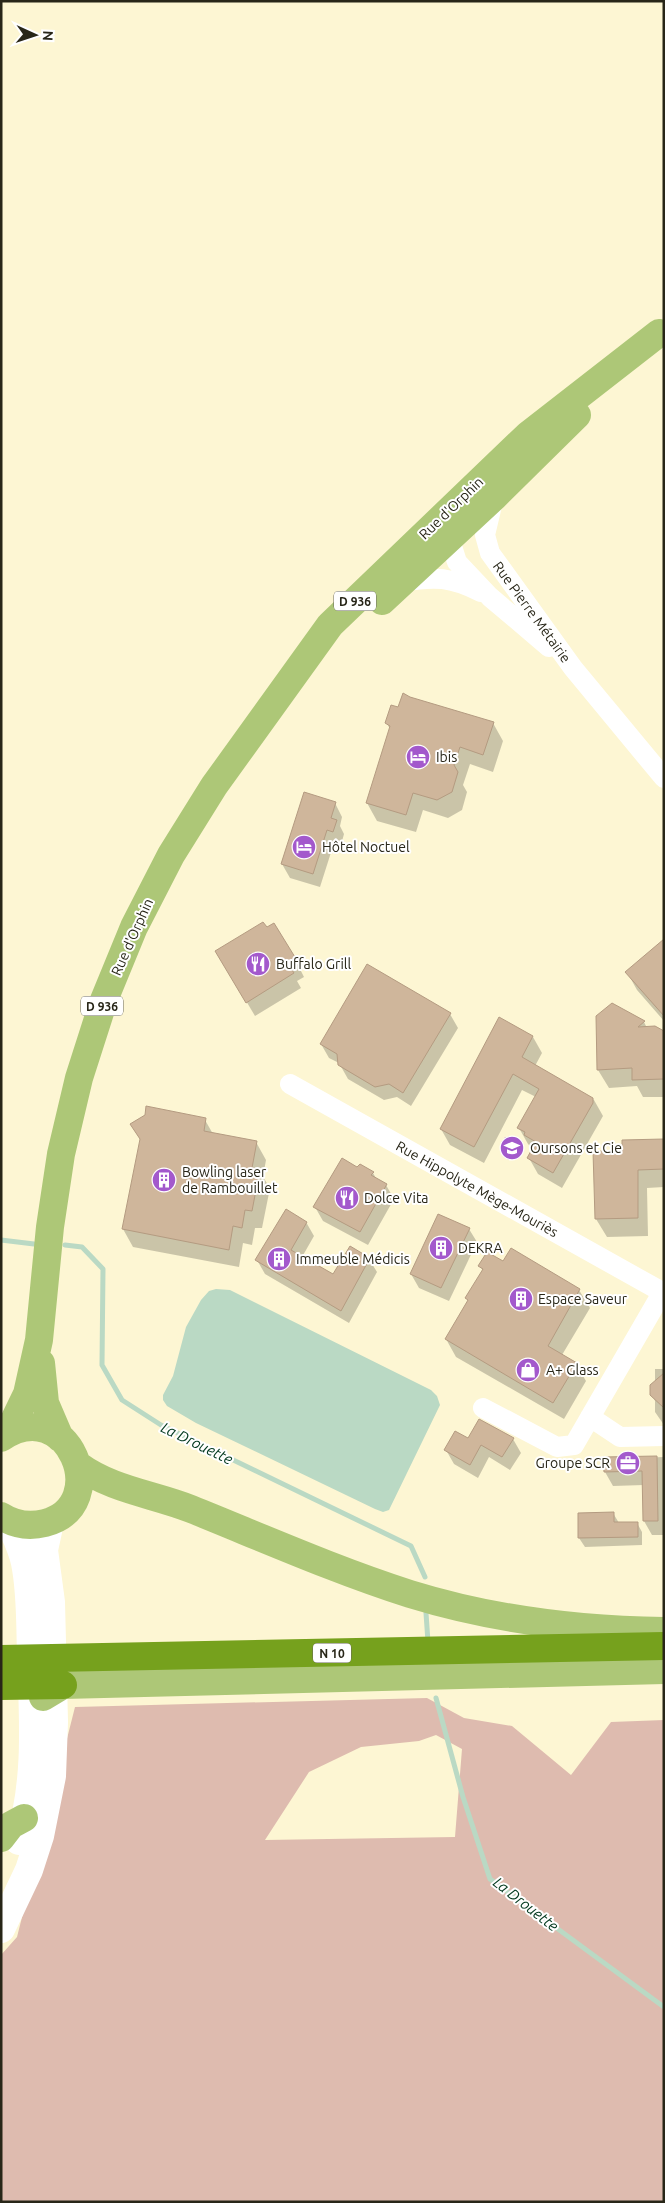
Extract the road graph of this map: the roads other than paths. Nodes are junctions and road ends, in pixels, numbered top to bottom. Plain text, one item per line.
1 (661, 330) edge
2 (494, 497) junction
3 (456, 504) junction
4 (450, 540) junction
5 (402, 582) junction
6 (490, 597) junction
7 (573, 668) junction
8 (270, 710) junction
9 (664, 778) edge
10 (290, 1084) dead end
11 (663, 1293) edge
12 (39, 1340) junction
13 (483, 1408) dead end
14 (590, 1417) junction
15 (5, 1436) edge
16 (663, 1436) edge
17 (60, 1438) junction
18 (78, 1466) junction
19 (5, 1518) edge
20 (50, 1522) junction
21 (664, 1631) edge
22 (41, 1637) junction
23 (664, 1646) edge
24 (1, 1659) edge
25 (664, 1670) edge
26 (63, 1685) junction
27 (1, 1686) edge
28 (1, 1698) edge
29 (44, 1722) junction
30 (24, 1818) junction
31 (1, 1838) edge
32 (1, 1888) edge
33 (1, 1929) edge

1 - 2 main road, Rue d'Orphin / D 936
1 - 3 main road, Rue d'Orphin / D 936
2 - 4 main road, Rue d'Orphin / D 936
2 - 7 street, Rue Pierre Métairie
3 - 4 street, Rue Pierre Métairie
3 - 8 main road, Rue d'Orphin / D 936
4 - 5 main road, Rue d'Orphin / D 936
4 - 6 street, Rue Pierre Métairie
5 - 6 street, Rue Pierre Métairie
5 - 8 main road, Rue d'Orphin / D 936
6 - 7 street, Rue Pierre Métairie
7 - 9 street, Rue Pierre Métairie
8 - 12 main road, Rue d'Orphin / D 936
10 - 11 street, Rue Hippolyte Mège-Mouriès
11 - 14 street
12 - 15 main road, Rue d'Orphin / D 936
12 - 17 main road, Rue d'Orphin / D 936
13 - 14 street
14 - 16 street
15 - 17 main road
17 - 18 main road, Rue d'Orphin
18 - 20 main road
18 - 21 main road
19 - 20 main road
19 - 22 main road
20 - 22 main road
22 - 29 main road
23 - 24 highway, N 10
25 - 26 main road, N 10
26 - 27 highway, N 10
26 - 28 main road
29 - 30 main road
29 - 33 main road
30 - 31 main road
30 - 32 main road

